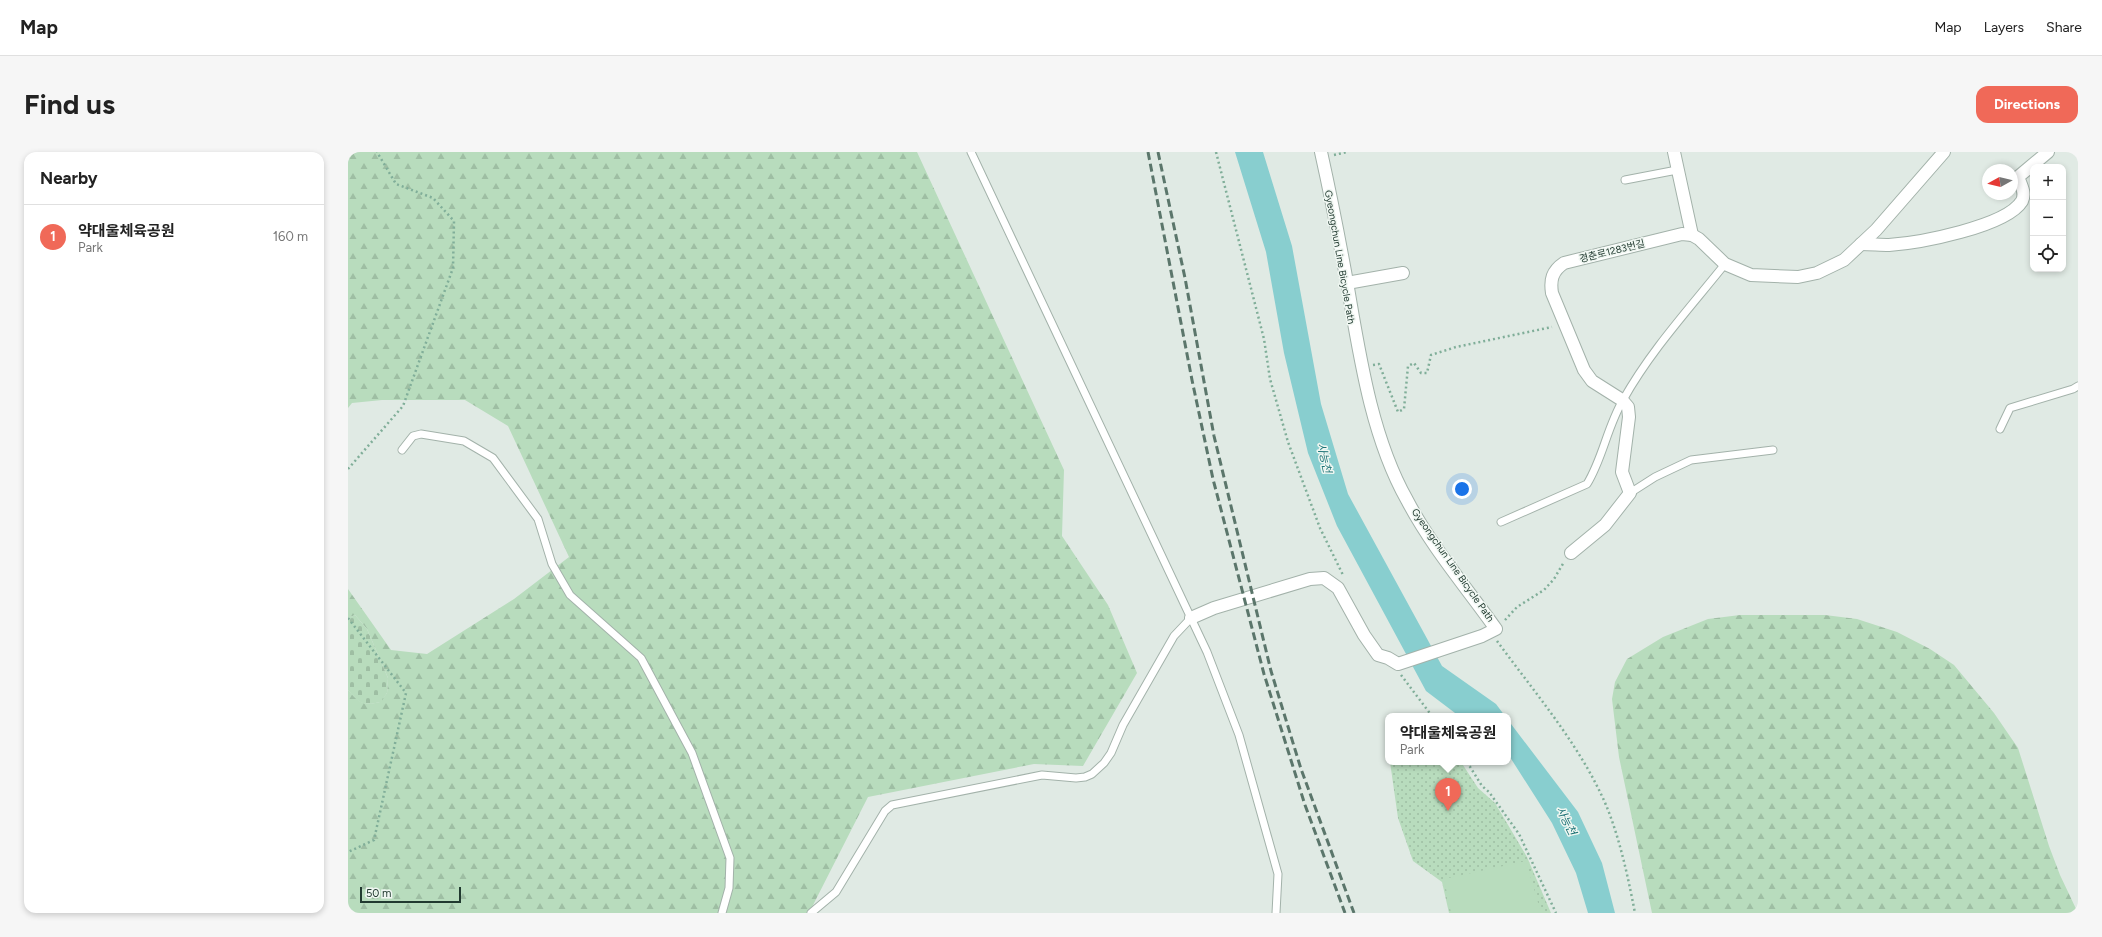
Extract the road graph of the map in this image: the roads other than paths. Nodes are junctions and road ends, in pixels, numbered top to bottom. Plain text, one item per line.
1 (971, 152) edge
2 (1321, 152) edge
3 (1674, 152) edge
4 (1944, 152) edge
5 (2048, 152) edge
6 (1678, 170) junction
7 (1625, 180) dead end
8 (1692, 234) junction
9 (1862, 244) junction
10 (1725, 264) junction
11 (1403, 273) dead end
12 (1347, 283) junction
13 (2078, 386) edge
14 (1622, 400) junction
15 (2000, 429) dead end
16 (402, 450) dead end
17 (1773, 450) dead end
18 (1630, 493) junction
19 (1501, 522) dead end
20 (1571, 553) road end
21 (1191, 618) junction
22 (722, 913) edge
23 (811, 913) edge
24 (1276, 913) edge

1 - 21 lane
2 - 12 street
3 - 6 street
4 - 9 street
5 - 9 street
6 - 7 lane
6 - 8 street
8 - 10 street
8 - 14 street, 경춘로1283번길
9 - 10 street
10 - 14 lane
11 - 12 street
12 - 21 street
13 - 15 lane
14 - 18 street
14 - 19 lane
16 - 22 lane
17 - 18 lane
18 - 20 street
21 - 23 lane
21 - 24 lane

